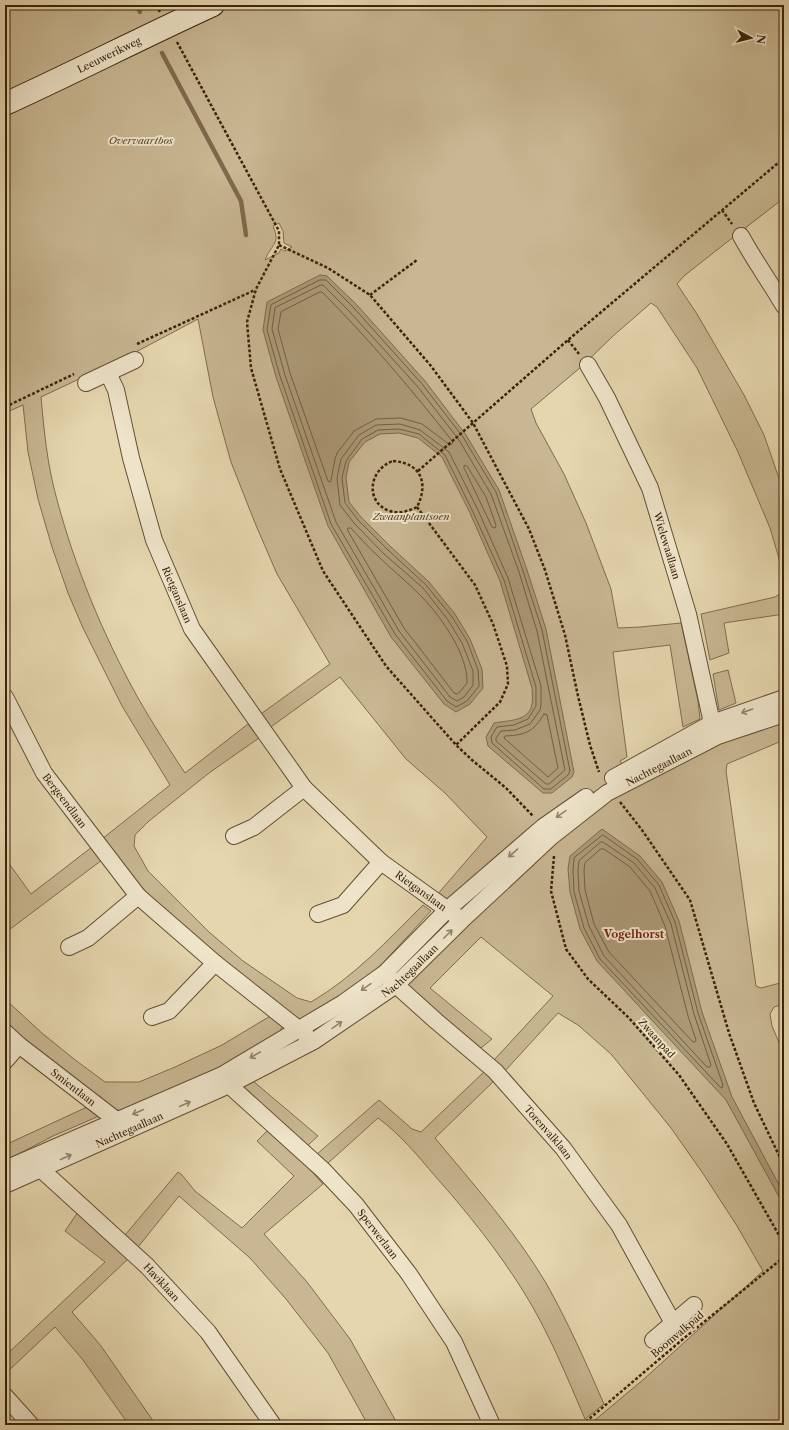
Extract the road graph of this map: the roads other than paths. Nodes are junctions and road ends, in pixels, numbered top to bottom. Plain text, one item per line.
1 (213, 5) edge
2 (5, 104) edge
3 (740, 236) dead end
4 (784, 306) edge
5 (135, 360) dead end
6 (588, 365) dead end
7 (108, 373) junction
8 (86, 383) dead end
9 (5, 697) edge
10 (784, 698) edge
11 (784, 714) edge
12 (715, 730) junction
13 (304, 788) junction
14 (547, 832) junction
15 (234, 836) dead end
16 (381, 862) junction
17 (138, 896) junction
18 (448, 909) junction
19 (318, 914) dead end
20 (462, 920) junction
21 (69, 947) dead end
22 (214, 963) junction
23 (390, 979) junction
24 (152, 1017) dead end
25 (298, 1030) junction
26 (5, 1032) edge
27 (314, 1041) junction
28 (19, 1045) junction
29 (5, 1061) edge
30 (226, 1080) junction
31 (122, 1125) junction
32 (35, 1164) junction
33 (5, 1169) edge
34 (5, 1185) edge
35 (694, 1305) dead end
36 (673, 1323) junction
37 (653, 1340) dead end
38 (5, 1396) edge
39 (31, 1425) edge
40 (273, 1425) edge
41 (492, 1425) edge

1 - 2 street, Leeuwerikweg
3 - 4 street
5 - 7 street
6 - 12 street, Wielewaallaan
7 - 8 street
7 - 13 street, Rietganslaan
9 - 17 street, Bergeendlaan
10 -> 12 street, Nachtegaallaan
11 - 12 street, Nachtegaallaan
12 - 14 street, Nachtegaallaan
13 - 15 street
13 - 16 street, Rietganslaan
14 -> 18 street, Nachtegaallaan
14 - 20 street, Nachtegaallaan
16 - 18 street, Rietganslaan
16 - 19 street
17 - 21 street
17 - 22 street, Bergeendlaan
18 - 20 street, Rietganslaan
18 - 23 street, Nachtegaallaan
23 -> 20 street, Nachtegaallaan
22 - 24 street
22 - 25 street, Bergeendlaan
23 -> 25 street, Nachtegaallaan
27 -> 23 street, Nachtegaallaan
23 - 36 street, Torenvalklaan
25 - 27 street, Bergeendlaan
25 -> 30 street, Nachtegaallaan
26 - 28 street, Smientlaan
27 - 30 street, Nachtegaallaan
28 - 29 street
28 - 31 street, Smientlaan
30 - 31 street, Nachtegaallaan
30 - 41 street, Sperwerlaan
31 - 32 street, Nachtegaallaan
32 - 33 street, Nachtegaallaan
32 - 34 street, Nachtegaallaan
32 - 40 street, Haviklaan
35 - 36 street
36 - 37 street
38 - 39 street

